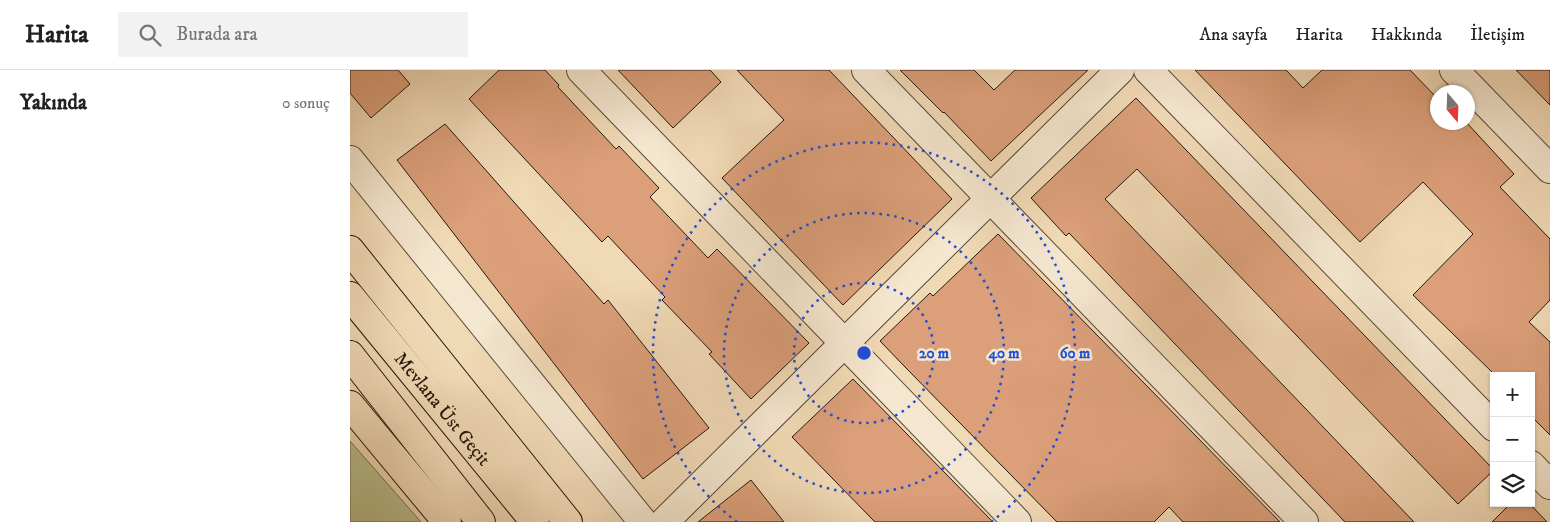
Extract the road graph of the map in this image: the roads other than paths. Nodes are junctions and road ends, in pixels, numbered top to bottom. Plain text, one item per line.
1 (581, 70) edge
2 (866, 70) edge
3 (1120, 70) edge
4 (1148, 70) edge
5 (1454, 70) edge
6 (350, 160) edge
7 (1550, 168) edge
8 (991, 199) junction
9 (350, 250) edge
10 (350, 296) edge
11 (845, 343) junction
12 (350, 355) edge
13 (350, 405) edge
14 (1490, 423) edge
15 (1535, 469) edge
16 (1550, 485) edge
17 (447, 522) edge
18 (481, 522) edge
19 (535, 522) edge
20 (568, 522) edge
21 (643, 522) edge
22 (664, 522) edge
23 (1017, 522) edge
24 (1304, 522) edge

1 - 11 street
2 - 8 street
3 - 8 street
4 - 14 street
5 - 7 street
6 - 21 street
8 - 11 street
8 - 24 street
9 - 20 highway
10 - 19 highway, Mevlana Üst Geçit
11 - 22 street
11 - 23 street
12 - 18 highway, Mevlana Üst Geçit
13 - 17 highway
15 - 16 street

